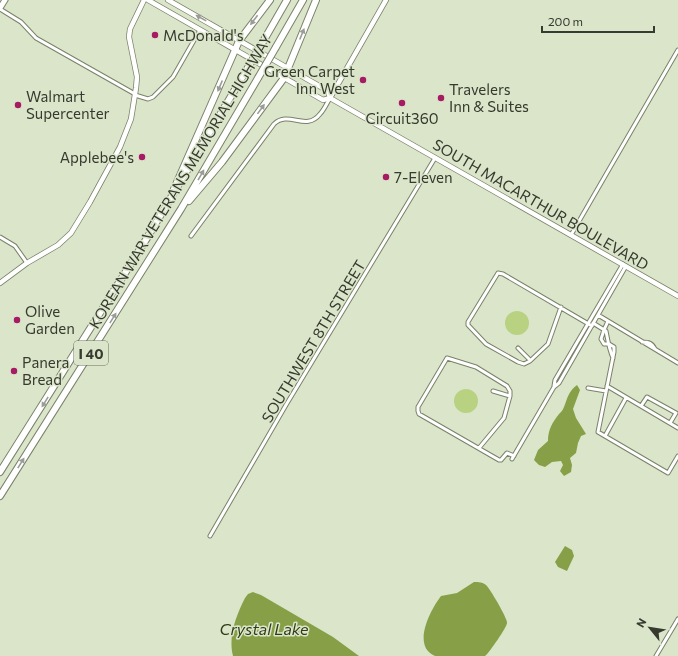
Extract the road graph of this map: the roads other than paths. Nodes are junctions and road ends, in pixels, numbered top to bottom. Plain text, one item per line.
1 (4, 0) edge
2 (144, 0) edge
3 (148, 0) edge
4 (168, 0) edge
5 (270, 0) edge
6 (287, 0) edge
7 (303, 0) edge
8 (316, 0) edge
9 (386, 0) edge
10 (0, 8) edge
11 (200, 30) junction
12 (239, 41) junction
13 (235, 50) junction
14 (678, 50) edge
15 (288, 68) junction
16 (284, 78) junction
17 (135, 95) junction
18 (330, 98) junction
19 (435, 158) junction
20 (168, 205) junction
21 (181, 209) junction
22 (571, 235) junction
23 (191, 236) dead end
24 (0, 237) edge
25 (27, 263) junction
26 (624, 265) junction
27 (0, 283) edge
28 (678, 296) edge
29 (561, 307) junction
30 (598, 315) junction
31 (608, 322) junction
32 (591, 324) junction
33 (604, 330) junction
34 (609, 344) junction
35 (518, 348) dead end
36 (530, 360) junction
37 (678, 363) edge
38 (607, 386) junction
39 (588, 388) dead end
40 (493, 391) dead end
41 (606, 391) junction
42 (510, 396) junction
43 (626, 398) junction
44 (641, 406) junction
45 (670, 423) junction
46 (678, 428) edge
47 (605, 436) junction
48 (479, 448) junction
49 (678, 456) edge
50 (0, 472) edge
51 (0, 496) edge
52 (210, 536) dead end
53 (678, 619) edge
54 (656, 656) edge

1 - 10 main road
2 - 17 main road
3 - 11 main road, SOUTH MACARTHUR BOULEVARD
12 -> 4 main road, SOUTH MACARTHUR BOULEVARD
5 -> 12 highway
6 - 20 highway, KOREAN WAR VETERANS MEMORIAL HIGHWAY / I 40, bridge
21 -> 7 highway, KOREAN WAR VETERANS MEMORIAL HIGHWAY / I 40, bridge
15 -> 8 highway
9 - 18 main road
10 - 17 street
11 - 13 main road, SOUTH MACARTHUR BOULEVARD
11 - 17 street
12 - 13 highway
12 - 15 main road, SOUTH MACARTHUR BOULEVARD
13 - 16 main road, SOUTH MACARTHUR BOULEVARD
13 -> 20 highway
14 - 22 street
15 - 16 highway
15 - 18 main road, SOUTH MACARTHUR BOULEVARD
16 - 18 main road, SOUTH MACARTHUR BOULEVARD
21 -> 16 highway
17 - 25 main road
18 - 19 main road, SOUTH MACARTHUR BOULEVARD
18 - 23 street
19 - 22 main road, SOUTH MACARTHUR BOULEVARD
19 - 52 street, SOUTHWEST 8TH STREET
20 -> 50 highway, KOREAN WAR VETERANS MEMORIAL HIGHWAY / I 40
51 -> 21 highway, KOREAN WAR VETERANS MEMORIAL HIGHWAY / I 40
22 - 26 main road, SOUTH MACARTHUR BOULEVARD
24 - 25 street
25 - 27 main road
26 - 28 main road, SOUTH MACARTHUR BOULEVARD
26 - 30 street
26 - 32 street
29 - 32 street
29 - 36 street
29 - 36 street
30 - 31 street
30 - 32 street
31 - 33 street
31 - 37 street
32 - 33 street
32 - 48 street
33 - 34 street
33 - 34 street
34 - 38 street
35 - 36 street
38 - 41 street
38 - 43 street
39 - 41 street
40 - 42 street
41 - 47 street
42 - 48 street
42 - 48 street
43 - 44 street
43 - 47 street
44 - 45 street
44 - 45 street
45 - 46 street
47 - 49 street
53 - 54 street

